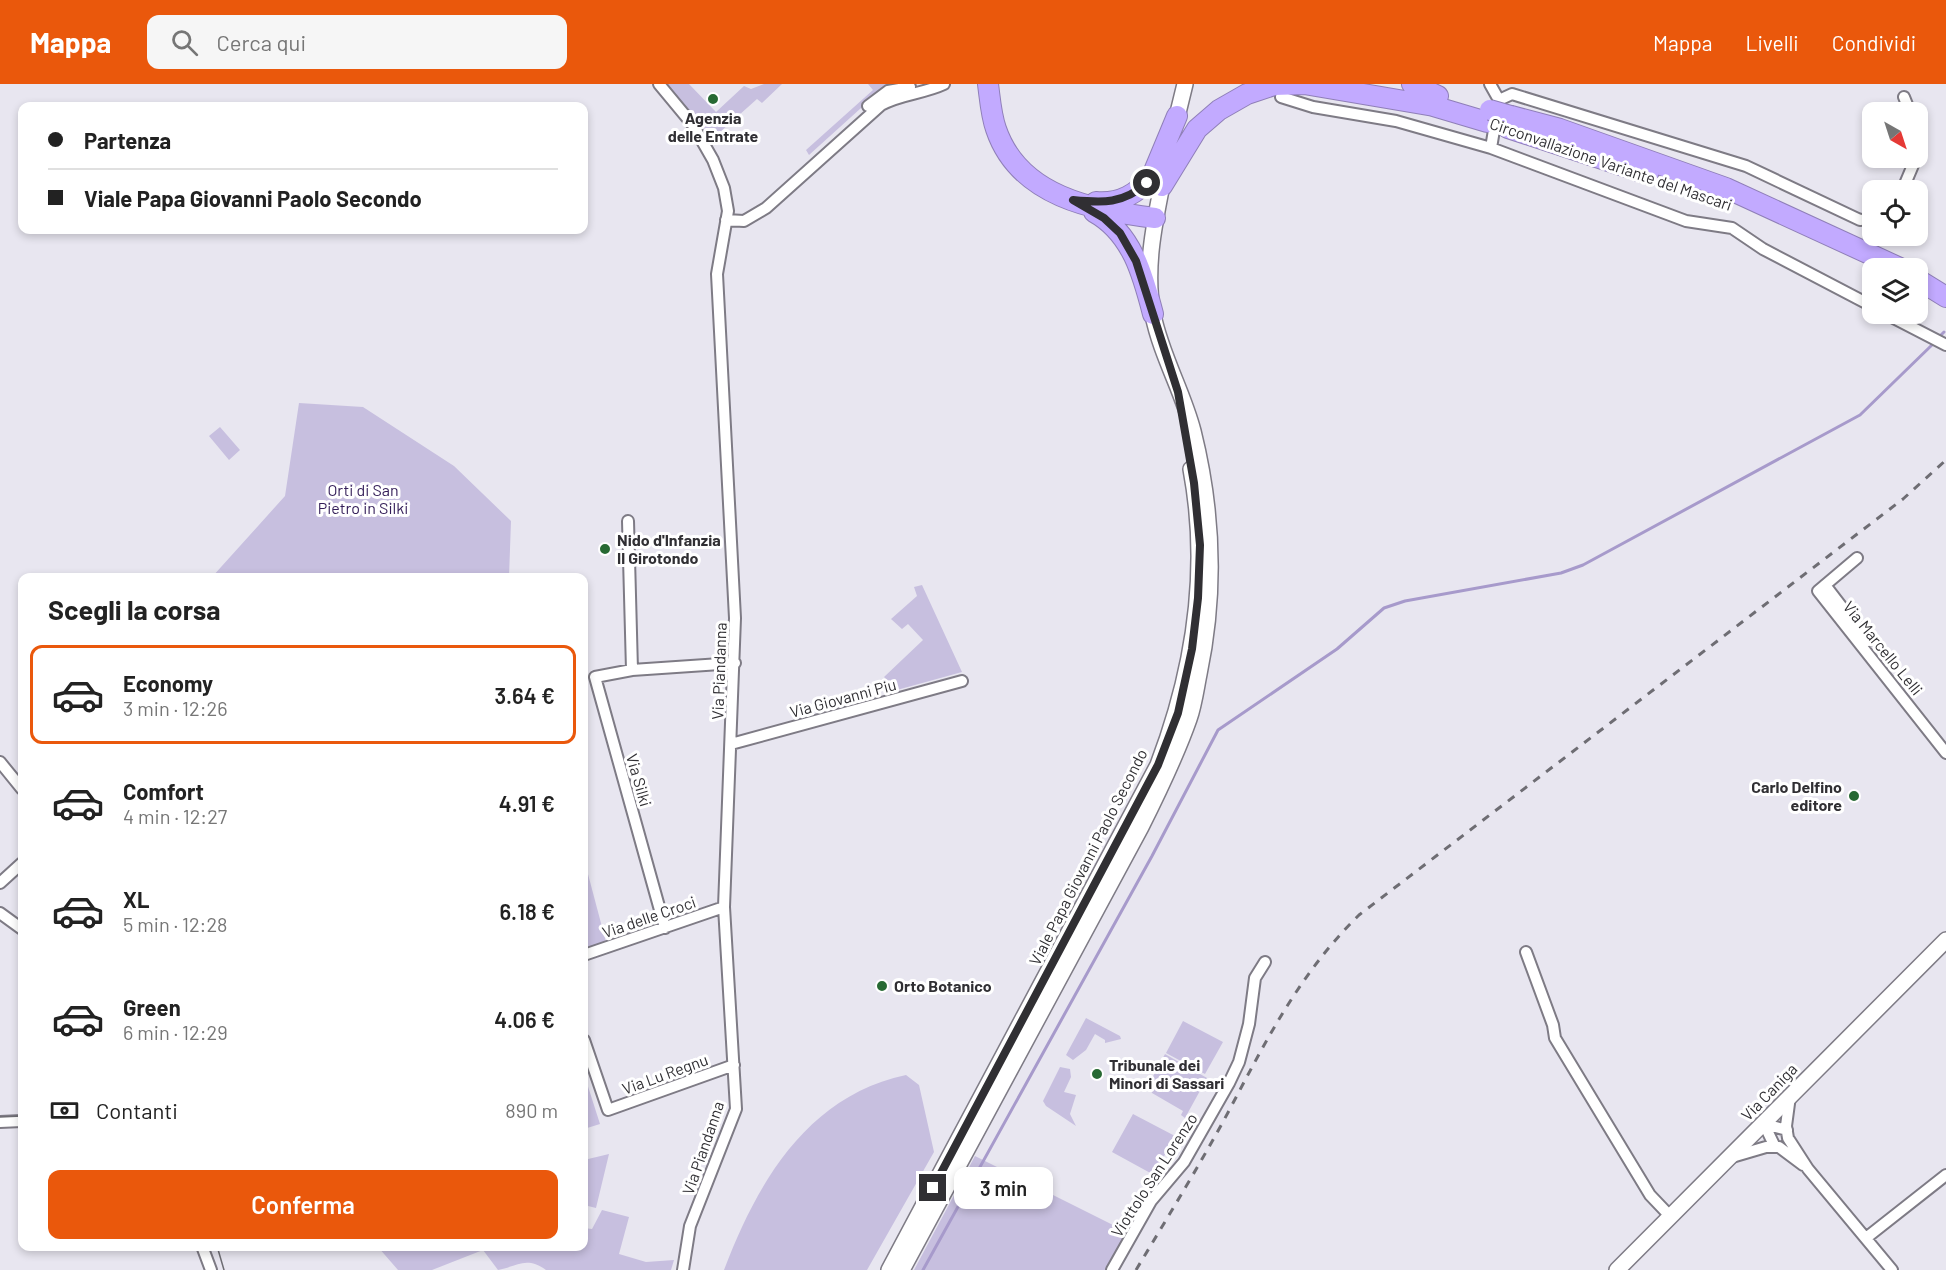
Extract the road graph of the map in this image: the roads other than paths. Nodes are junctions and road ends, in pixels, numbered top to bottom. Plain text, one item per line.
1 (659, 84) edge
2 (925, 84) edge
3 (944, 84) edge
4 (1185, 84) edge
5 (1341, 84) edge
6 (1385, 84) edge
7 (1412, 84) edge
8 (1490, 84) edge
9 (990, 88) edge
10 (1281, 97) dead end
11 (1904, 97) dead end
12 (1436, 101) junction
13 (1906, 102) edge
14 (1492, 111) junction
15 (1177, 116) junction
16 (1510, 122) junction
17 (1491, 148) junction
18 (1162, 186) junction
19 (1073, 200) junction
20 (727, 218) junction
21 (1155, 218) junction
22 (1862, 220) edge
23 (1878, 258) edge
24 (1862, 263) edge
25 (1928, 286) edge
26 (1946, 297) edge
27 (1928, 300) edge
28 (1862, 301) edge
29 (1946, 311) edge
30 (1153, 314) junction
31 (1906, 324) edge
32 (1944, 344) edge
33 (1178, 392) junction
34 (628, 521) dead end
35 (1857, 558) dead end
36 (1821, 588) junction
37 (735, 663) junction
38 (632, 670) junction
39 (962, 681) dead end
40 (1946, 741) edge
41 (731, 744) junction
42 (1946, 753) edge
43 (0, 762) edge
44 (18, 784) edge
45 (18, 867) edge
46 (0, 883) edge
47 (724, 907) junction
48 (0, 913) edge
49 (18, 926) edge
50 (665, 928) junction
51 (1946, 940) edge
52 (1527, 952) dead end
53 (588, 954) edge
54 (1265, 962) dead end
55 (588, 1052) edge
56 (734, 1065) junction
57 (1790, 1096) junction
58 (18, 1121) edge
59 (0, 1122) edge
60 (1764, 1124) junction
61 (1787, 1130) junction
62 (1775, 1147) junction
63 (1730, 1157) junction
64 (1808, 1169) junction
65 (1946, 1175) edge
66 (1670, 1216) junction
67 (1866, 1238) junction
68 (204, 1251) edge
69 (211, 1270) edge
70 (683, 1270) edge
71 (889, 1270) edge
72 (902, 1270) edge
73 (1112, 1270) edge
74 (1617, 1270) edge
75 (1892, 1270) edge

1 - 20 street, Via Piandanna
2 - 20 street
3 - 20 street
4 - 15 main road, Viale Papa Giovanni Paolo Secondo
5 - 12 highway, Circonvallazione Variante del Mascari
6 - 12 highway, Circonvallazione Variante del Mascari
7 - 12 highway
8 - 14 street
9 - 19 highway
10 - 17 street
11 - 13 street
12 - 14 highway, Circonvallazione Variante del Mascari
12 - 18 highway
14 - 16 highway, Circonvallazione Variante del Mascari, bridge
14 - 17 street
14 - 22 street
15 - 18 main road, Viale Papa Giovanni Paolo Secondo
15 - 19 highway
16 - 23 highway, Circonvallazione Variante del Mascari
16 - 24 highway, Circonvallazione Variante del Mascari
17 - 28 street
18 - 21 main road, Viale Papa Giovanni Paolo Secondo
19 - 21 highway
19 - 30 highway
20 - 37 street, Via Piandanna
21 - 30 main road, Viale Papa Giovanni Paolo Secondo
25 - 26 highway
27 - 29 highway
30 - 33 main road, Viale Papa Giovanni Paolo Secondo
31 - 32 street
33 - 71 main road, Viale Papa Giovanni Paolo Secondo
33 - 72 main road, Viale Papa Giovanni Paolo Secondo
34 - 38 street
35 - 36 street
36 - 40 street, Via Marcello Lelli
36 - 42 street, Via Marcello Lelli
37 - 38 street, Via Silki
37 - 41 street, Via Piandanna
38 - 50 street, Via Silki
39 - 41 street, Via Giovanni Piu
41 - 47 street, Via Piandanna
43 - 44 street
45 - 46 street
47 - 50 street, Via delle Croci
47 - 56 street, Via Piandanna
48 - 49 street
50 - 53 street, Via delle Croci
51 - 57 main road, Via Caniga
52 - 66 street
54 - 73 street, Viottolo San Lorenzo
55 - 56 street, Via Lu Regnu
56 - 70 street, Via Piandanna
57 - 60 main road, Via Caniga
57 - 61 street
58 - 59 street
60 - 61 street
60 - 62 street
60 - 63 main road, Via Caniga
61 - 64 street
62 - 63 street
62 - 64 street
63 - 66 main road, Via Caniga
64 - 67 street
65 - 67 street
66 - 74 main road, Via Caniga
67 - 75 street
68 - 69 street

